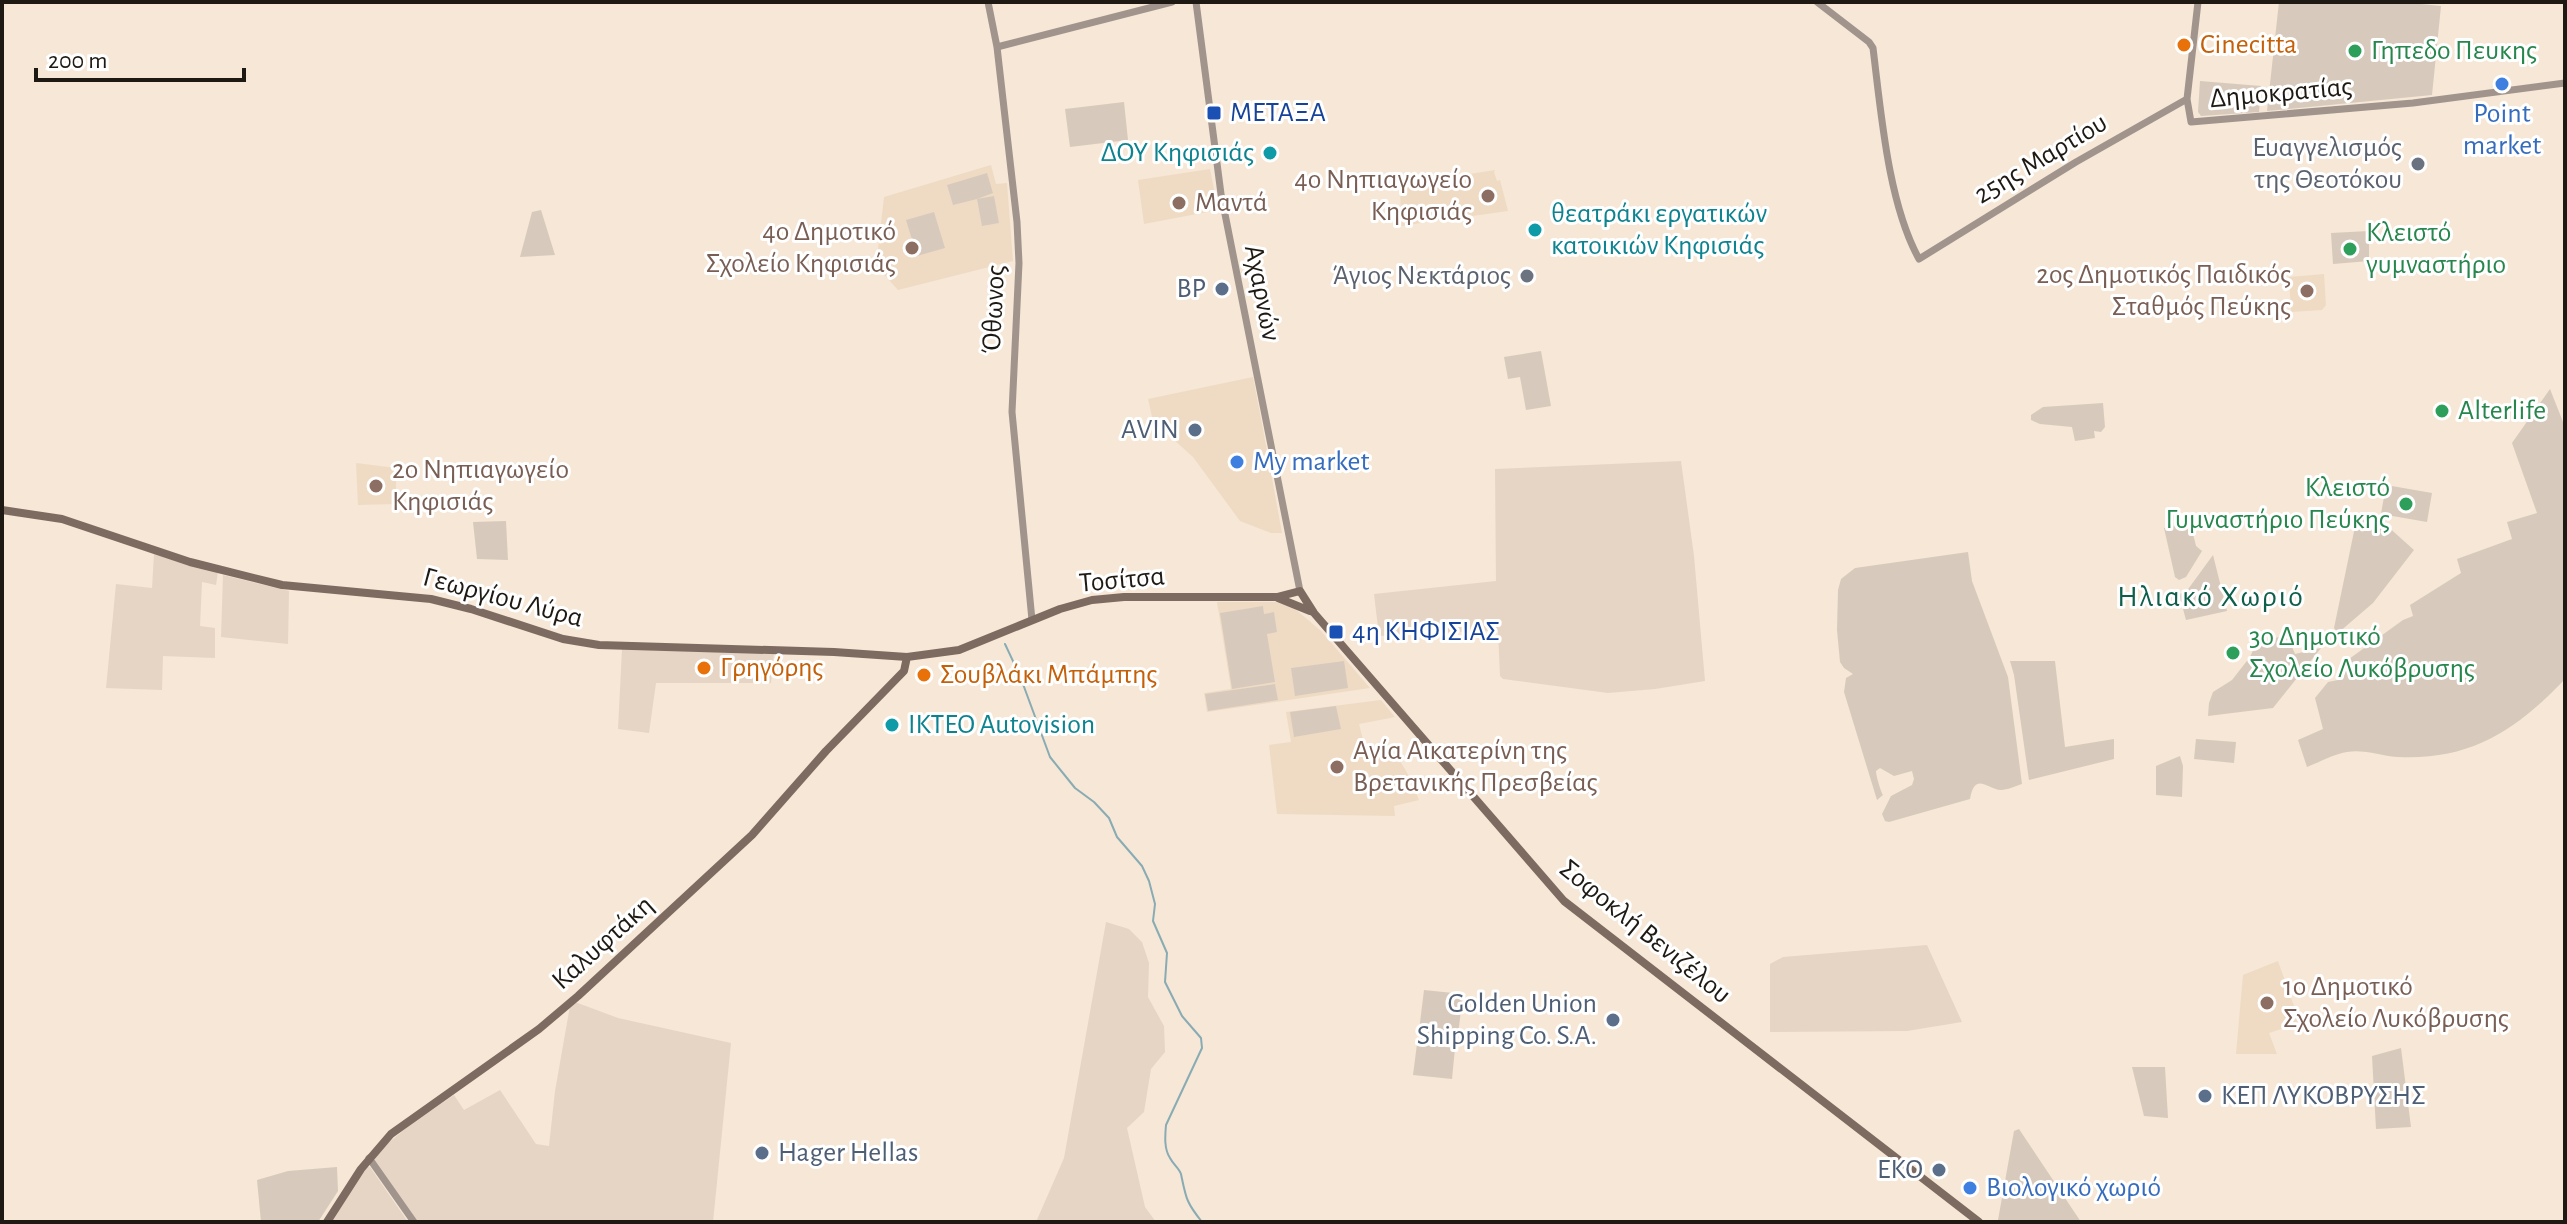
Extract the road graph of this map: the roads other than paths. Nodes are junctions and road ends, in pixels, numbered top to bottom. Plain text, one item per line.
1 (988, 2) edge
2 (1172, 2) edge
3 (1196, 2) edge
4 (1817, 2) edge
5 (2198, 2) edge
6 (997, 47) junction
7 (2565, 83) edge
8 (2187, 99) junction
9 (2, 510) edge
10 (1300, 591) junction
11 (1277, 597) junction
12 (1314, 613) junction
13 (1032, 620) junction
14 (896, 657) junction
15 (907, 657) junction
16 (896, 679) junction
17 (369, 1158) junction
18 (1965, 1212) junction
19 (327, 1222) edge
20 (414, 1222) edge
21 (1962, 1222) edge
22 (1979, 1222) edge

1 - 6 street, Όθωνος
2 - 6 street
3 - 10 street, Αχαρνών
4 - 8 street, 25ης Μαρτίου
5 - 8 street
6 - 13 street, Όθωνος
7 - 8 street, Δημοκρατίας
9 - 14 main road, Γεωργίου Λύρα
10 - 11 main road, Τοσίτσα
10 - 12 main road, Σοφοκλή Βενιζέλου
11 - 12 main road
11 - 13 main road, Τοσίτσα
12 - 18 main road, Σοφοκλή Βενιζέλου
13 - 15 main road, Τοσίτσα
14 - 15 main road, Γεωργίου Λύρα
14 - 16 main road
15 - 16 main road, Καλυφτάκη
16 - 17 main road, Καλυφτάκη
17 - 19 main road, Καλυφτάκη
17 - 20 street
18 - 21 street
18 - 22 main road, Σοφοκλή Βενιζέλου

